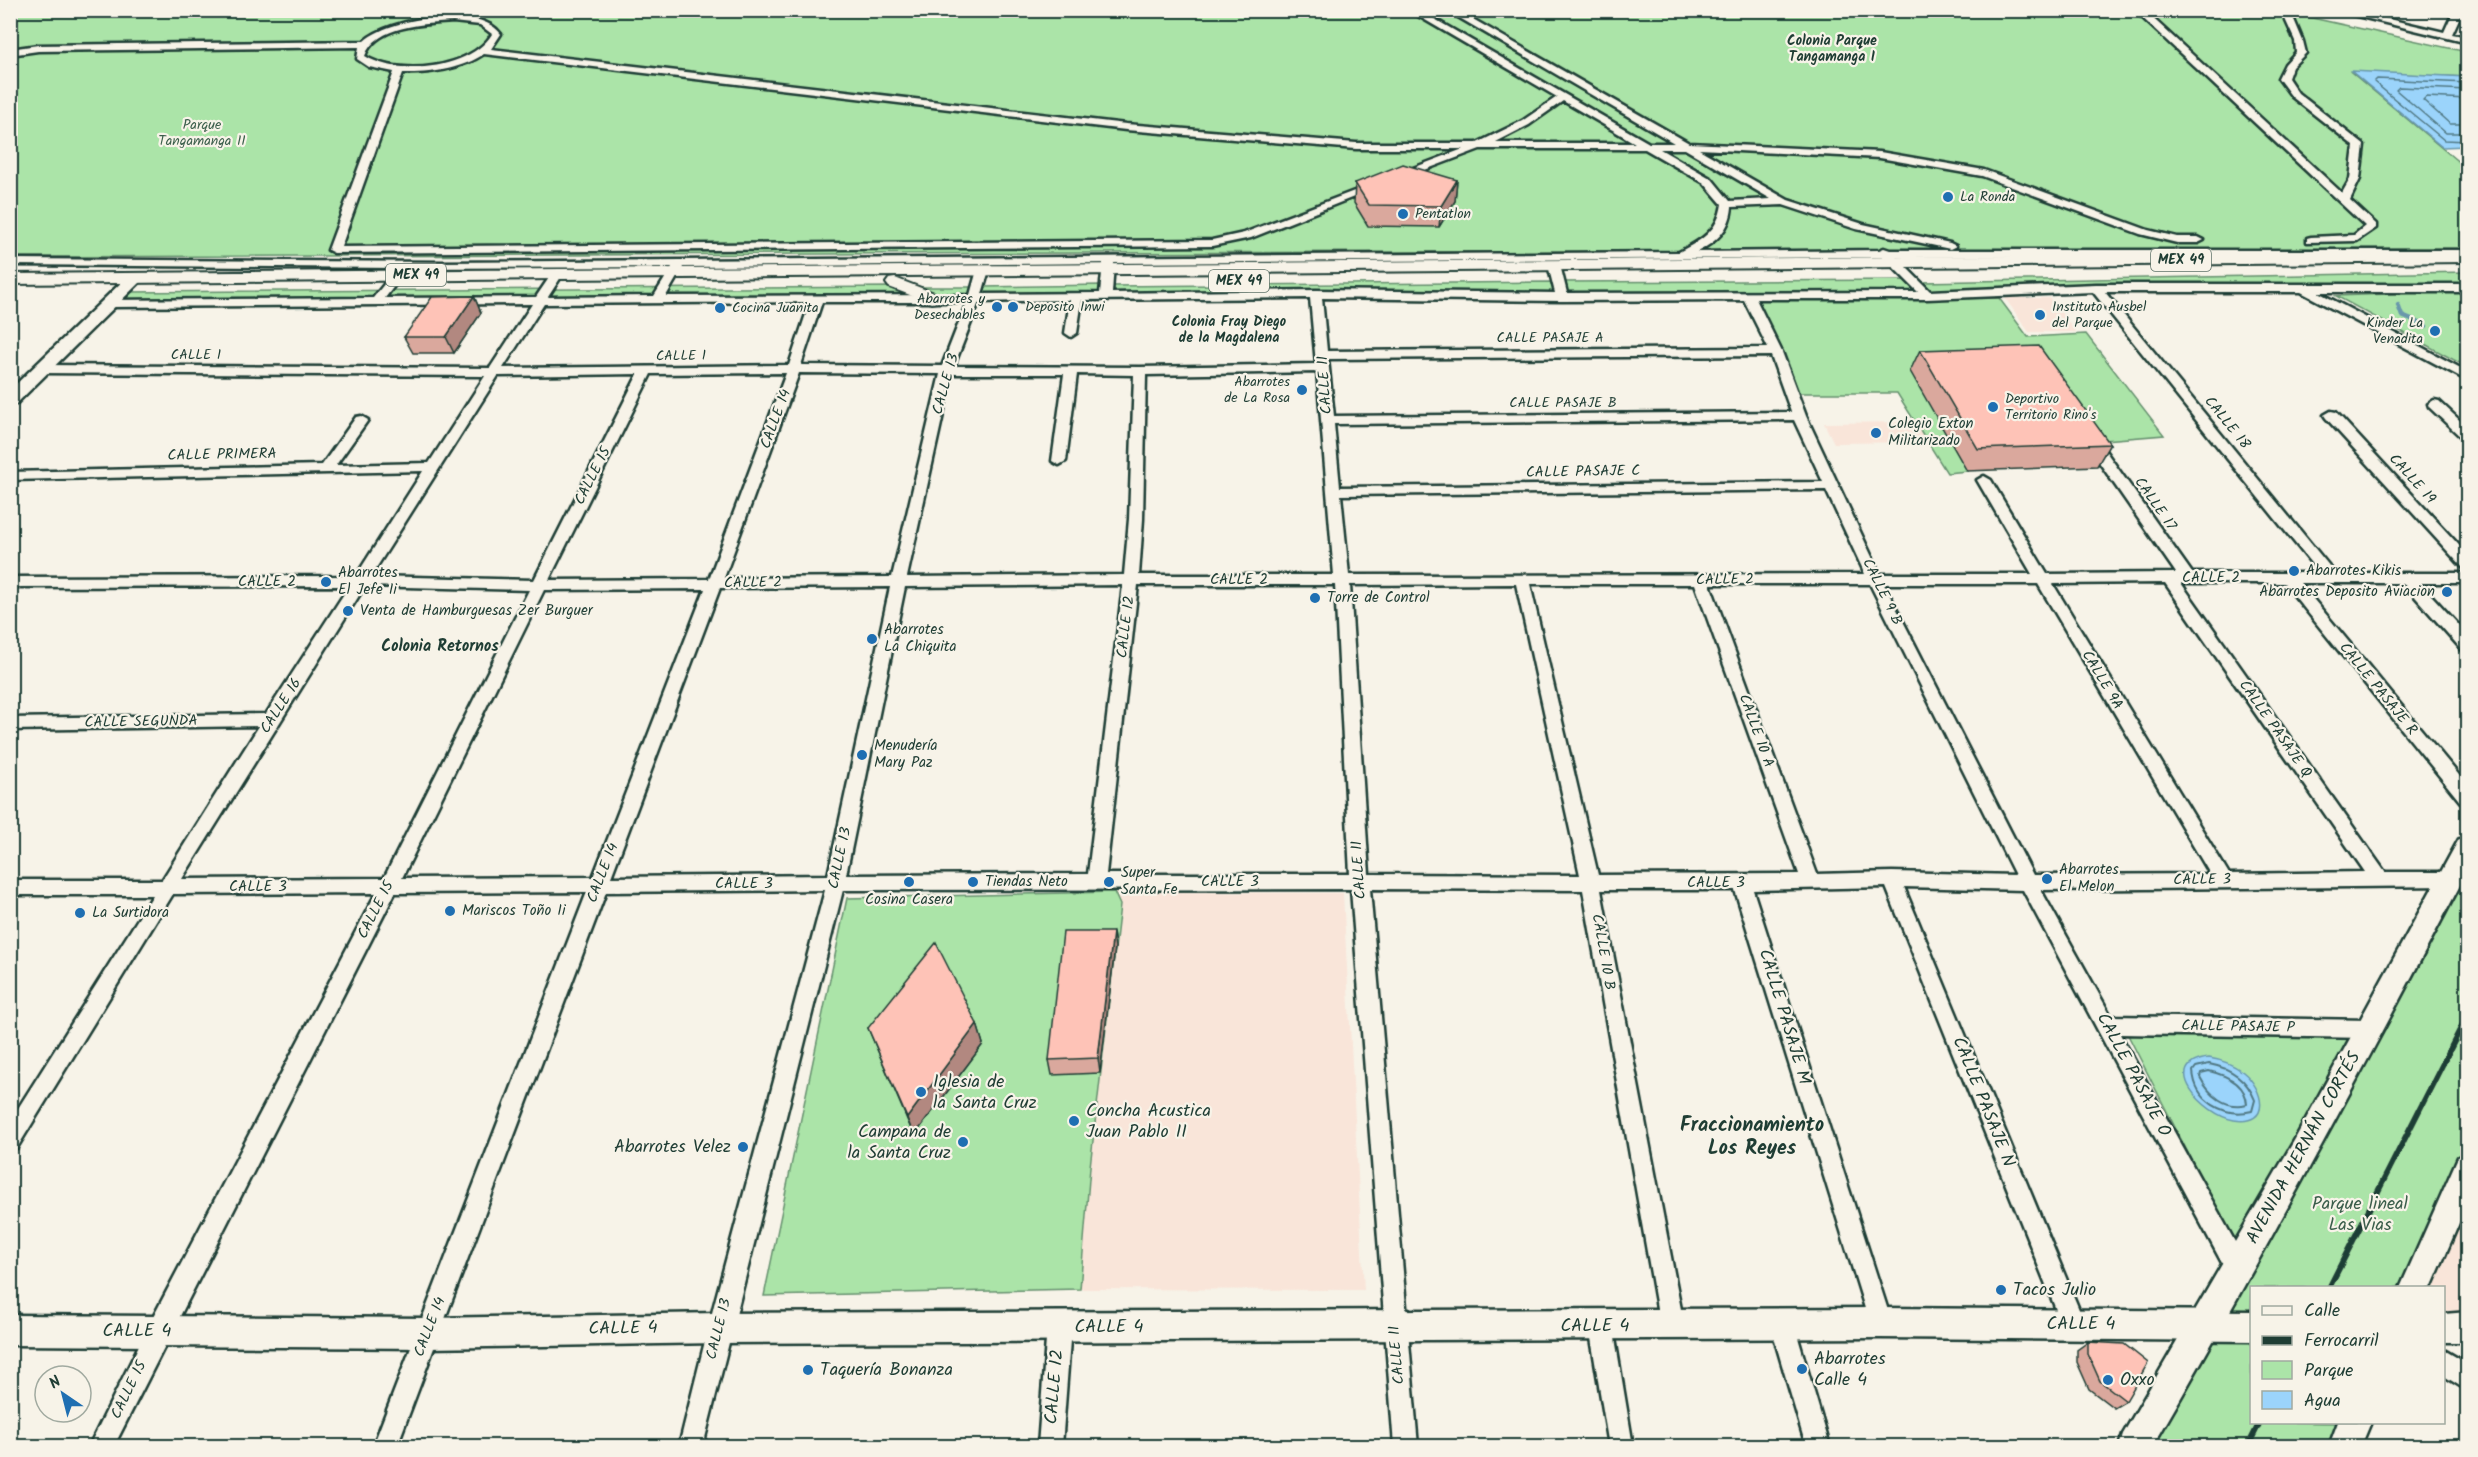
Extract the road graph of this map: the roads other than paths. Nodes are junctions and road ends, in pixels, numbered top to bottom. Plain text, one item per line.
1 (1412, 10) edge
2 (1450, 10) edge
3 (2138, 10) edge
4 (2285, 10) edge
5 (2381, 10) edge
6 (2459, 10) edge
7 (2336, 11) edge
8 (2376, 20) junction
9 (2447, 35) junction
10 (2468, 40) edge
11 (366, 44) junction
12 (485, 51) junction
13 (10, 52) edge
14 (399, 70) junction
15 (1562, 98) junction
16 (1480, 146) junction
17 (1644, 146) junction
18 (1689, 146) junction
19 (2344, 200) junction
20 (1784, 202) junction
21 (1727, 204) junction
22 (1860, 227) junction
23 (2212, 240) dead end
24 (2296, 240) dead end
25 (1978, 253) junction
26 (2468, 255) edge
27 (1681, 256) junction
28 (2031, 257) junction
29 (1891, 259) junction
30 (10, 262) edge
31 (1663, 264) junction
32 (2468, 271) edge
33 (1556, 272) junction
34 (1912, 275) junction
35 (133, 277) junction
36 (1108, 277) junction
37 (670, 280) junction
38 (392, 282) junction
39 (895, 283) junction
40 (17, 284) edge
41 (980, 284) junction
42 (550, 286) junction
43 (316, 287) junction
44 (209, 288) junction
45 (2096, 288) junction
46 (2302, 288) junction
47 (2468, 288) edge
48 (1316, 294) junction
49 (1927, 295) junction
50 (1077, 296) junction
51 (1748, 296) junction
52 (1562, 297) junction
53 (931, 298) junction
54 (817, 299) junction
55 (304, 301) junction
56 (195, 302) junction
57 (109, 303) junction
58 (1071, 333) dead end
59 (1776, 352) junction
60 (1323, 361) junction
61 (41, 369) junction
62 (794, 369) junction
63 (947, 370) junction
64 (646, 371) junction
65 (1071, 371) junction
66 (1140, 371) junction
67 (495, 372) junction
68 (2468, 377) edge
69 (10, 400) edge
70 (2434, 404) dead end
71 (2331, 415) dead end
72 (1799, 416) junction
73 (362, 420) dead end
74 (1327, 420) junction
75 (2468, 436) edge
76 (2097, 449) edge
77 (1059, 461) dead end
78 (433, 467) junction
79 (326, 470) junction
80 (10, 476) edge
81 (1984, 480) dead end
82 (1833, 486) junction
83 (1334, 491) junction
84 (2468, 565) edge
85 (1874, 578) junction
86 (2040, 578) junction
87 (2187, 578) junction
88 (2288, 578) junction
89 (2331, 578) junction
90 (2407, 578) junction
91 (2468, 578) edge
92 (2169, 579) junction
93 (1131, 580) junction
94 (1342, 580) junction
95 (1522, 580) junction
96 (1701, 580) junction
97 (362, 581) junction
98 (898, 581) junction
99 (10, 582) edge
100 (714, 584) junction
101 (538, 585) junction
102 (2468, 646) edge
103 (271, 720) junction
104 (10, 724) edge
105 (2468, 799) edge
106 (2468, 846) edge
107 (1892, 879) junction
108 (2380, 879) junction
109 (2450, 879) junction
110 (2223, 880) junction
111 (1096, 881) junction
112 (1590, 881) junction
113 (1811, 882) junction
114 (1360, 883) junction
115 (1742, 883) junction
116 (2028, 883) junction
117 (598, 884) junction
118 (835, 884) junction
119 (389, 886) junction
120 (169, 887) junction
121 (10, 888) edge
122 (2106, 1025) junction
123 (2370, 1029) junction
124 (10, 1141) edge
125 (2468, 1167) edge
126 (2237, 1268) junction
127 (2415, 1286) edge
128 (1880, 1323) junction
129 (1782, 1324) junction
130 (2073, 1324) junction
131 (2208, 1324) junction
132 (1672, 1325) junction
133 (1395, 1326) junction
134 (1601, 1326) junction
135 (2250, 1326) edge
136 (1059, 1327) junction
137 (2468, 1327) edge
138 (718, 1328) junction
139 (2445, 1328) edge
140 (10, 1330) edge
141 (158, 1330) junction
142 (428, 1333) junction
143 (2445, 1363) edge
144 (2468, 1378) edge
145 (2354, 1424) edge
146 (101, 1446) edge
147 (385, 1446) edge
148 (691, 1446) edge
149 (1050, 1446) edge
150 (1406, 1446) edge
151 (1621, 1446) edge
152 (1818, 1446) edge
153 (2135, 1446) edge
154 (2345, 1446) edge

1 - 15 street
2 - 18 street
3 - 19 street
4 - 19 street
5 - 8 street
6 - 9 street
7 - 8 street
8 - 9 street
9 - 10 street
11 - 12 street
11 - 13 street
11 - 14 street
12 - 14 street
12 - 16 street
14 - 16 street
15 - 16 street
15 - 17 street
16 - 17 street
17 - 18 street
17 - 21 street
18 - 20 street
18 - 23 street
19 - 24 street
20 - 21 street
20 - 22 street
21 - 27 street
22 - 25 street
22 - 29 street
25 - 28 street
25 - 29 street
26 - 28 main road, MEX 49
27 - 29 street
27 - 31 street
27 - 36 street
28 - 29 main road, MEX 49
29 - 31 main road, MEX 49
29 - 34 street
30 - 35 street
31 - 33 main road, MEX 49
32 - 34 main road, MEX 49
33 - 34 main road, MEX 49
33 - 36 main road, MEX 49
33 - 52 street
34 - 49 street
35 - 38 main road, MEX 49
35 - 40 main road, MEX 49
35 - 44 main road, MEX 49
35 - 57 main road
36 - 37 street
36 - 41 main road, MEX 49
36 - 48 street
36 - 50 street
37 - 38 street
37 - 39 main road, MEX 49
37 - 41 main road, MEX 49
37 - 42 main road, MEX 49
37 - 54 street
38 - 42 main road, MEX 49
38 - 43 main road, MEX 49
38 - 55 street
39 - 41 main road, MEX 49
39 - 53 main road
41 - 50 street
41 - 53 street
41 - 63 street, CALLE 13
42 - 67 street, CALLE 16
43 - 44 main road, MEX 49
43 - 55 street
44 - 56 street
45 - 46 street
45 - 49 street
45 - 89 street, CALLE 18
46 - 47 street
46 - 68 street
48 - 52 street
48 - 60 street, CALLE 11
49 - 51 street
50 - 58 street
51 - 52 street
51 - 59 street, CALLE 9 B
53 - 54 street
54 - 62 street, CALLE 14
55 - 56 street
56 - 57 street
57 - 61 main road
59 - 60 street, CALLE PASAJE A
59 - 72 street, CALLE 9 B
60 - 66 street, CALLE 1
60 - 74 street, CALLE 11
61 - 67 street, CALLE 1
61 - 69 main road
62 - 63 street, CALLE 1
62 - 64 street, CALLE 1
62 - 100 street, CALLE 14
63 - 65 street, CALLE 1
63 - 98 street, CALLE 13
64 - 67 street, CALLE 1
64 - 101 street, CALLE 15
65 - 66 street, CALLE 1
65 - 77 street
66 - 93 street, CALLE 12
67 - 78 street, CALLE 16
70 - 75 street
71 - 84 street, CALLE 19
72 - 74 street, CALLE PASAJE B
72 - 82 street, CALLE 9 B
73 - 79 street
74 - 83 street, CALLE 11
76 - 87 street, CALLE 17
78 - 79 street, CALLE PRIMERA
78 - 97 street, CALLE 16
79 - 80 street, CALLE PRIMERA
81 - 86 street, CALLE 9A
82 - 83 street, CALLE PASAJE C
82 - 85 street, CALLE 9 B
83 - 94 street, CALLE 11
85 - 86 street, CALLE 2
85 - 96 street, CALLE 2
85 - 116 street, CALLE 9 B
86 - 92 street, CALLE 2
86 - 110 street, CALLE 9A
87 - 88 street, CALLE 2
87 - 92 street, CALLE 2
88 - 89 street, CALLE 2
88 - 105 street, CALLE PASAJE R
89 - 90 street, CALLE 2
90 - 91 street, CALLE 2
90 - 102 street
92 - 108 street, CALLE PASAJE Q
93 - 94 street, CALLE 2
93 - 98 street, CALLE 2
93 - 111 street, CALLE 12
94 - 95 street, CALLE 2
94 - 114 street, CALLE 11
95 - 96 street, CALLE 2
95 - 112 street, CALLE 10 B
96 - 113 street, CALLE 10 A
97 - 99 street, CALLE 2
97 - 101 street, CALLE 2
97 - 103 street, CALLE 16
98 - 100 street, CALLE 2
98 - 118 street, CALLE 13
100 - 101 street, CALLE 2
100 - 117 street, CALLE 14
101 - 119 street, CALLE 15
103 - 104 street, CALLE SEGUNDA
103 - 120 street, CALLE 16
106 - 109 main road, AVENIDA HERNÁN CORTÉS
107 - 113 street, CALLE 3
107 - 116 street, CALLE 3
107 - 130 street, CALLE PASAJE N
108 - 109 street, CALLE 3
108 - 110 street, CALLE 3
109 - 123 main road, AVENIDA HERNÁN CORTÉS
110 - 116 street, CALLE 3
111 - 114 street, CALLE 3
111 - 118 street, CALLE 3
112 - 114 street, CALLE 3
112 - 115 street, CALLE 3
112 - 132 street, CALLE 10 B
113 - 115 street, CALLE 3
114 - 133 street, CALLE 11
115 - 128 street, CALLE PASAJE M
116 - 122 street, CALLE PASAJE O
117 - 118 street, CALLE 3
117 - 119 street, CALLE 3
117 - 142 street, CALLE 14
118 - 138 street, CALLE 13
119 - 120 street, CALLE 3
119 - 141 street, CALLE 15
120 - 121 street, CALLE 3
120 - 124 street, CALLE 16
122 - 123 street, CALLE PASAJE P
122 - 126 street, CALLE PASAJE O
123 - 126 main road, AVENIDA HERNÁN CORTÉS
125 - 127 main road
126 - 131 main road, AVENIDA HERNÁN CORTÉS
128 - 129 street, CALLE 4
128 - 130 street, CALLE 4
129 - 132 street, CALLE 4
129 - 152 street
130 - 131 street, CALLE 4
131 - 135 street, CALLE 4
131 - 153 main road, AVENIDA HERNÁN CORTÉS
132 - 134 street, CALLE 4
133 - 134 street, CALLE 4
133 - 136 street, CALLE 4
133 - 150 street, CALLE 11
134 - 151 street
136 - 138 street, CALLE 4
136 - 149 street, CALLE 12
137 - 139 street
138 - 142 street, CALLE 4
138 - 148 street, CALLE 13
140 - 141 street, CALLE 4
141 - 142 street, CALLE 4
141 - 146 street, CALLE 15
142 - 147 street, CALLE 14
143 - 144 street
145 - 154 main road

